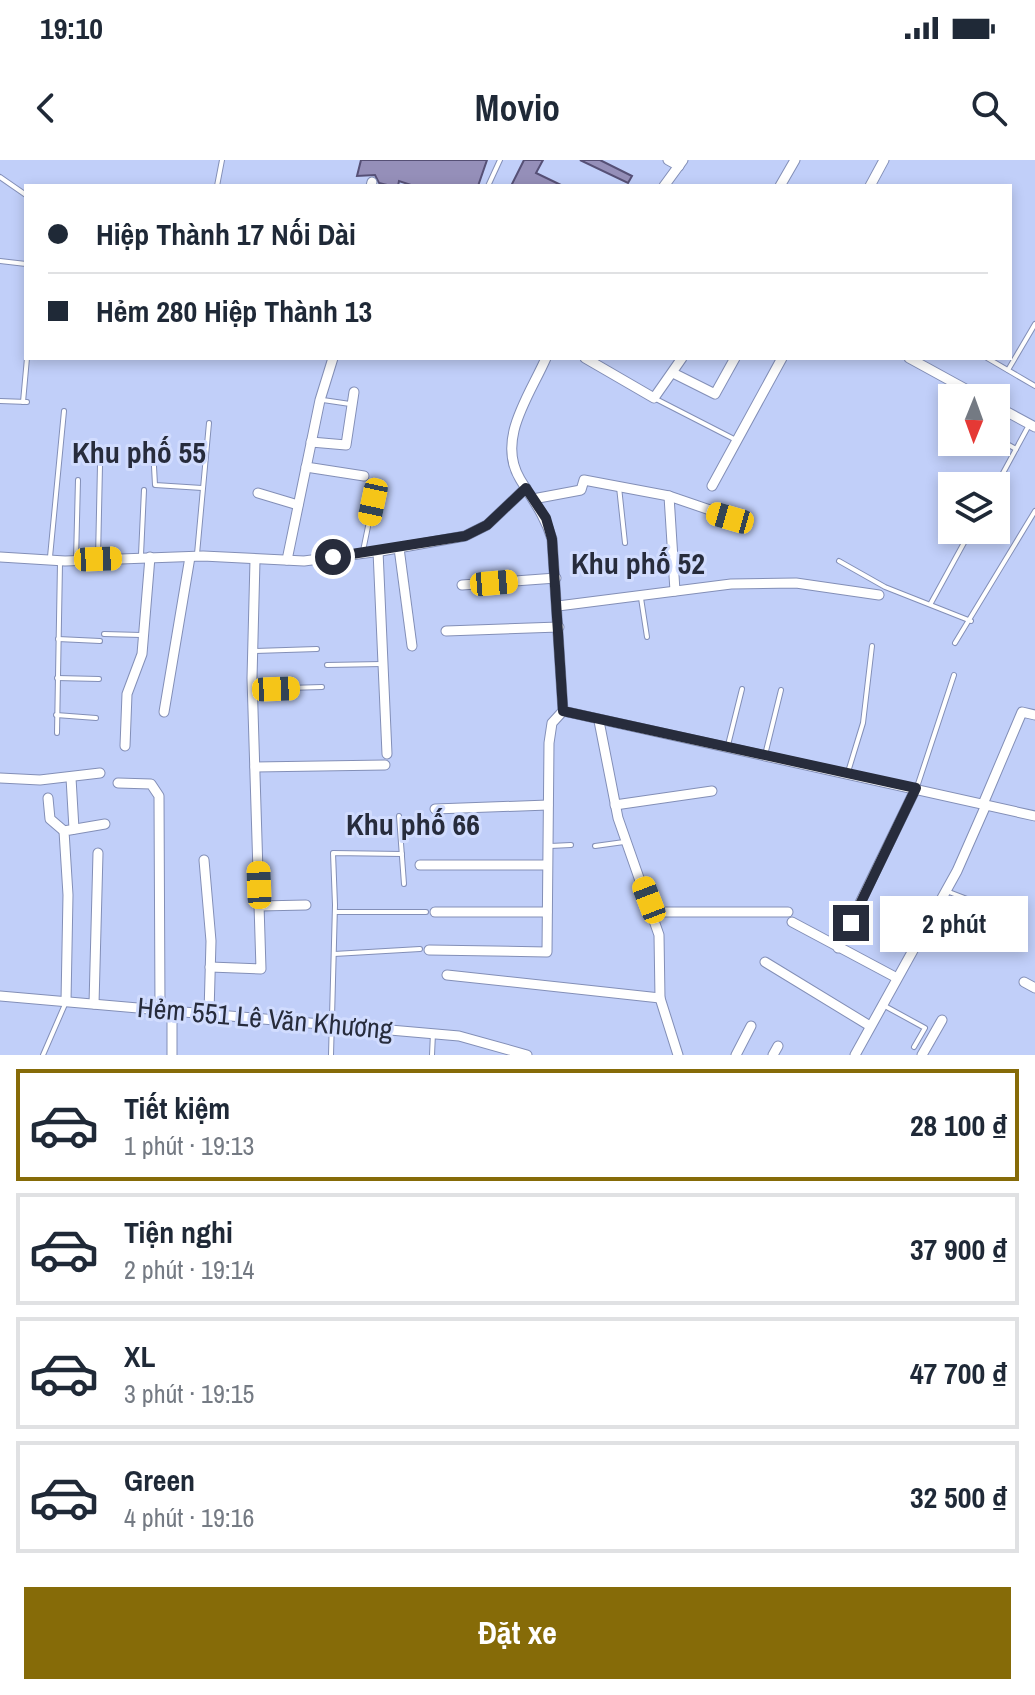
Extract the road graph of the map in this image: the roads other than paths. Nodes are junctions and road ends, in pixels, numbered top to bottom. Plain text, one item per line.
1 (222, 160) edge
2 (500, 160) edge
3 (668, 160) edge
4 (795, 160) edge
5 (884, 160) edge
6 (681, 163) edge
7 (0, 177) edge
8 (217, 184) edge
9 (489, 184) edge
10 (665, 184) edge
11 (781, 184) edge
12 (871, 184) edge
13 (24, 194) edge
14 (0, 261) edge
15 (24, 264) edge
16 (1035, 324) edge
17 (27, 360) edge
18 (332, 360) edge
19 (545, 360) edge
20 (588, 360) edge
21 (681, 360) edge
22 (734, 360) edge
23 (781, 360) edge
24 (913, 360) edge
25 (990, 360) edge
26 (1008, 370) junction
27 (673, 373) junction
28 (956, 384) edge
29 (1035, 386) edge
30 (354, 392) dead end
31 (654, 398) junction
32 (320, 400) junction
33 (0, 401) edge
34 (352, 404) junction
35 (64, 411) dead end
36 (1010, 414) edge
37 (209, 423) dead end
38 (1032, 426) edge
39 (737, 441) junction
40 (311, 442) junction
41 (1010, 446) edge
42 (153, 448) dead end
43 (1016, 449) junction
44 (100, 465) dead end
45 (306, 467) junction
46 (1004, 472) edge
47 (364, 476) dead end
48 (78, 480) dead end
49 (619, 485) junction
50 (712, 486) dead end
51 (202, 488) junction
52 (526, 488) junction
53 (144, 490) dead end
54 (258, 493) dead end
55 (669, 496) junction
56 (533, 499) junction
57 (373, 502) dead end
58 (298, 505) junction
59 (1035, 511) edge
60 (748, 523) dead end
61 (625, 543) dead end
62 (963, 544) edge
63 (399, 548) junction
64 (378, 551) junction
65 (362, 553) junction
66 (193, 556) junction
67 (0, 557) edge
68 (146, 558) junction
69 (98, 559) junction
70 (55, 560) junction
71 (76, 560) junction
72 (255, 560) junction
73 (287, 560) junction
74 (839, 561) dead end
75 (556, 578) junction
76 (462, 585) dead end
77 (675, 591) junction
78 (641, 595) junction
79 (879, 595) dead end
80 (931, 603) junction
81 (558, 606) junction
82 (971, 621) junction
83 (559, 627) junction
84 (446, 631) dead end
85 (104, 634) dead end
86 (143, 635) junction
87 (647, 637) dead end
88 (58, 639) junction
89 (100, 641) dead end
90 (955, 643) dead end
91 (412, 646) dead end
92 (872, 646) dead end
93 (317, 649) dead end
94 (253, 651) junction
95 (384, 664) junction
96 (327, 665) dead end
97 (954, 675) dead end
98 (57, 678) junction
99 (99, 679) dead end
100 (322, 687) dead end
101 (253, 689) junction
102 (742, 689) dead end
103 (781, 690) dead end
104 (563, 711) junction
105 (164, 712) dead end
106 (56, 715) junction
107 (1035, 715) edge
108 (96, 718) dead end
109 (599, 721) junction
110 (57, 733) dead end
111 (125, 746) dead end
112 (727, 747) junction
113 (765, 755) junction
114 (255, 767) junction
115 (848, 772) junction
116 (100, 773) dead end
117 (0, 778) edge
118 (71, 778) junction
119 (118, 783) dead end
120 (916, 788) junction
121 (712, 791) dead end
122 (48, 798) dead end
123 (984, 804) junction
124 (548, 805) junction
125 (615, 805) junction
126 (435, 809) dead end
127 (399, 816) dead end
128 (1035, 816) edge
129 (105, 824) dead end
130 (69, 830) junction
131 (627, 842) junction
132 (571, 845) dead end
133 (548, 846) junction
134 (595, 846) dead end
135 (98, 853) dead end
136 (402, 854) junction
137 (204, 860) dead end
138 (420, 865) dead end
139 (547, 865) junction
140 (404, 884) dead end
141 (946, 891) junction
142 (306, 905) dead end
143 (260, 906) junction
144 (335, 912) junction
145 (430, 912) joint
146 (547, 912) junction
147 (653, 912) junction
148 (1006, 914) dead end
149 (838, 948) junction
150 (424, 949) joint
151 (334, 954) junction
152 (765, 962) dead end
153 (210, 967) junction
154 (447, 975) dead end
155 (897, 978) junction
156 (1024, 982) dead end
157 (1035, 988) edge
158 (0, 996) edge
159 (660, 998) junction
160 (66, 1001) junction
161 (94, 1004) junction
162 (882, 1005) junction
163 (160, 1009) junction
164 (172, 1010) junction
165 (209, 1013) junction
166 (942, 1020) dead end
167 (329, 1024) junction
168 (751, 1026) dead end
169 (870, 1026) junction
170 (433, 1033) junction
171 (914, 1047) dead end
172 (43, 1055) edge
173 (172, 1055) edge
174 (331, 1055) edge
175 (432, 1055) edge
176 (527, 1055) edge
177 (678, 1055) edge
178 (736, 1055) edge
179 (855, 1055) edge
180 (922, 1055) edge

1 - 8 lane
2 - 9 lane
3 - 6 street
4 - 11 street
5 - 12 street
6 - 10 street
7 - 13 lane
14 - 15 lane
16 - 26 lane
17 - 33 lane
18 - 32 street
19 - 52 street
20 - 31 street
21 - 27 street
22 - 27 street
23 - 39 street
24 - 28 street
25 - 26 lane
26 - 29 lane
27 - 31 street
30 - 34 street
31 - 39 lane
32 - 34 lane
32 - 40 street
34 - 40 street
35 - 70 lane
36 - 38 street
37 - 51 lane
38 - 43 lane
39 - 50 street
40 - 45 street
41 - 43 lane
42 - 51 lane
43 - 46 lane
44 - 69 lane
45 - 47 street
45 - 58 street
48 - 71 lane
49 - 55 street
49 - 56 street
49 - 61 lane
51 - 66 lane
52 - 56 street
52 - 63 street
53 - 68 lane
54 - 58 street
55 - 60 street
55 - 77 street
56 - 75 street
57 - 65 lane
58 - 73 street
59 - 82 lane
62 - 80 lane
63 - 64 street
63 - 91 street
64 - 65 street
64 - 95 street
65 - 73 street
66 - 68 street
66 - 72 street
66 - 105 street
67 - 70 street
68 - 69 street
68 - 86 street
69 - 71 street
70 - 71 street
70 - 88 lane
72 - 73 street
72 - 94 street
74 - 80 lane
75 - 76 street
75 - 81 street
77 - 78 street
77 - 79 street
78 - 81 street
78 - 87 lane
80 - 82 lane
81 - 83 street
82 - 90 lane
83 - 84 street
83 - 104 street
85 - 86 lane
86 - 111 street
88 - 89 lane
88 - 98 lane
92 - 115 lane
93 - 94 lane
94 - 101 street
95 - 96 lane
95 - 114 street
97 - 120 lane
98 - 99 lane
98 - 106 lane
100 - 101 lane
101 - 114 street
102 - 112 lane
103 - 113 lane
104 - 109 street
104 - 124 street
106 - 108 lane
106 - 110 lane
107 - 123 street
109 - 112 street
109 - 125 street
112 - 113 street
113 - 115 street
114 - 143 street
115 - 120 street
116 - 118 street
117 - 118 street
118 - 130 street
119 - 163 street
120 - 123 street
120 - 149 street
121 - 125 street
122 - 130 street
123 - 128 street
123 - 141 street
124 - 126 street
124 - 133 street
125 - 131 street
127 - 136 lane
129 - 130 street
130 - 160 street
131 - 134 lane
131 - 147 street
132 - 133 lane
133 - 139 street
135 - 161 street
136 - 140 lane
136 - 144 lane
137 - 153 street
138 - 139 street
139 - 146 street
141 - 148 lane
141 - 155 street
142 - 143 street
143 - 153 street
144 - 145 lane
144 - 151 lane
145 - 146 street
146 - 150 street
147 - 149 street
147 - 159 street
149 - 155 street
150 - 151 lane
151 - 167 lane
152 - 169 street
153 - 165 street
154 - 159 street
155 - 162 street
156 - 157 street
158 - 160 street, Hẻm 551 Lê Văn Khương
159 - 177 street
160 - 161 street, Hẻm 551 Lê Văn Khương
160 - 172 lane
161 - 163 street, Hẻm 551 Lê Văn Khương
162 - 169 street
162 - 171 lane
163 - 164 street, Hẻm 551 Lê Văn Khương
164 - 165 street, Hẻm 551 Lê Văn Khương
164 - 173 street
165 - 167 street, Hẻm 551 Lê Văn Khương
166 - 180 street
167 - 170 street, Hẻm 551 Lê Văn Khương
167 - 174 lane
168 - 178 street
169 - 179 street
170 - 175 lane
170 - 176 street, Hẻm 551 Lê Văn Khương

